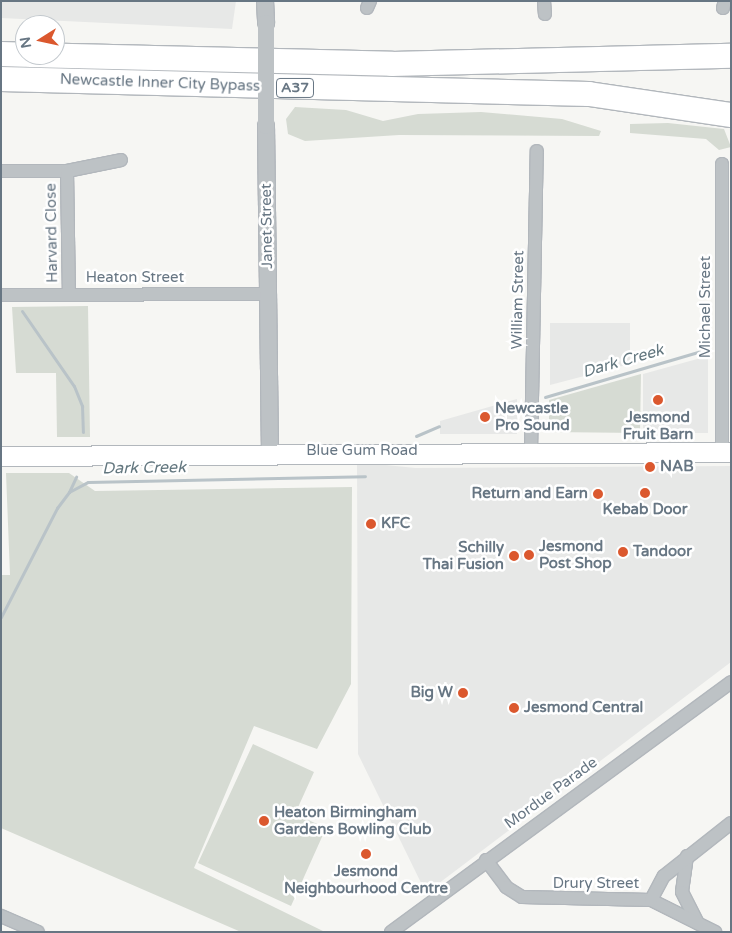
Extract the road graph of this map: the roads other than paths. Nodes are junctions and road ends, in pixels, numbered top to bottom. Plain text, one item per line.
1 (266, 1) edge
2 (1, 54) edge
3 (15, 55) edge
4 (65, 56) edge
5 (731, 56) edge
6 (1, 78) edge
7 (85, 81) junction
8 (1, 91) edge
9 (731, 114) edge
10 (537, 150) dead end
11 (121, 160) dead end
12 (722, 164) dead end
13 (1, 171) edge
14 (67, 171) junction
15 (69, 294) junction
16 (268, 294) junction
17 (1, 295) edge
18 (728, 450) edge
19 (270, 451) junction
20 (531, 451) junction
21 (1, 456) edge
22 (731, 682) edge
23 (731, 823) edge
24 (688, 853) junction
25 (486, 860) junction
26 (651, 900) junction
27 (1, 916) edge
28 (698, 924) junction
29 (38, 932) edge
30 (391, 932) edge
31 (715, 932) edge

1 - 16 street, Janet Street, bridge
2 - 3 highway
4 - 5 highway, Newcastle Inner City Bypass / A37
6 - 7 highway, Newcastle Inner City Bypass / A37
7 - 8 highway
7 - 9 highway, Newcastle Inner City Bypass / A37
10 - 20 street, William Street
11 - 14 street, Harvard Close
12 - 18 street, Michael Street
13 - 14 street, Harvard Close
14 - 15 street, Harvard Close
15 - 16 street, Heaton Street
15 - 17 street, Heaton Street
16 - 19 street, Janet Street
18 - 20 main road, Blue Gum Road
19 - 20 main road, Blue Gum Road
19 - 21 main road, Blue Gum Road
22 - 25 street, Mordue Parade
23 - 24 street
24 - 26 street
24 - 28 street
25 - 26 street, Drury Street
25 - 30 street, Mordue Parade
26 - 28 street, Drury Street
27 - 29 street
28 - 31 street, Drury Street

